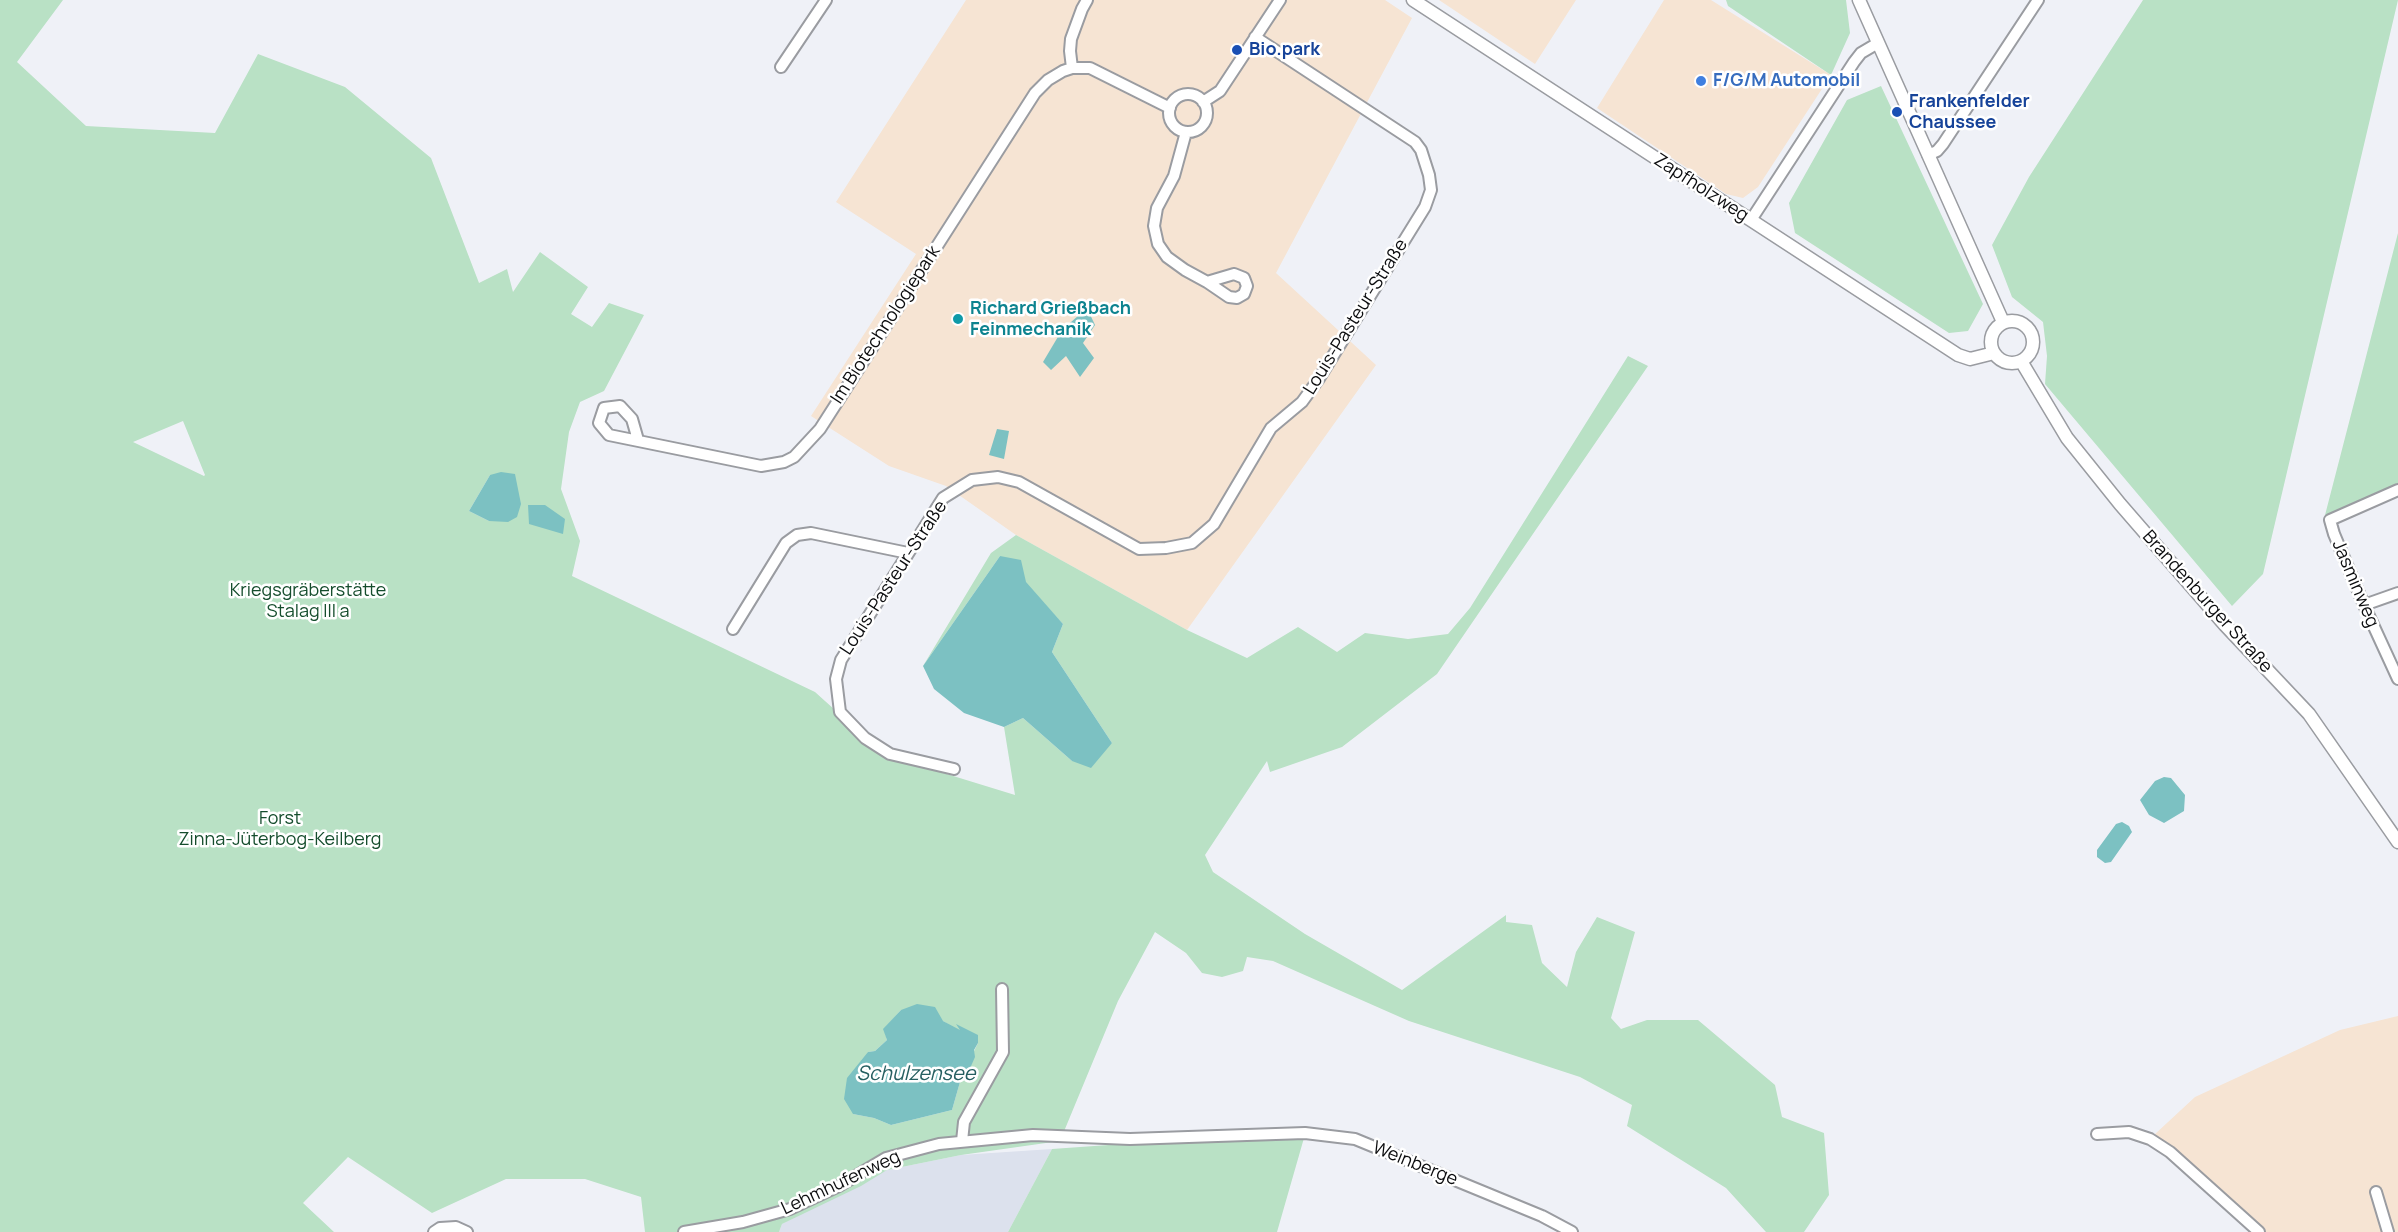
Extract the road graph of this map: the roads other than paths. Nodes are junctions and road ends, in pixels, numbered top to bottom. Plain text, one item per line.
1 (826, 0) edge
2 (1087, 0) edge
3 (1280, 0) edge
4 (1413, 0) edge
5 (1859, 0) edge
6 (2038, 0) edge
7 (1256, 37) junction
8 (1878, 43) junction
9 (781, 67) dead end
10 (1072, 68) junction
11 (1203, 102) junction
12 (1170, 108) junction
13 (1186, 132) junction
14 (1928, 155) junction
15 (1751, 219) junction
16 (1207, 282) dead end
17 (2003, 322) junction
18 (1994, 353) junction
19 (2021, 361) junction
20 (638, 440) dead end
21 (2398, 490) edge
22 (908, 553) junction
23 (2398, 593) edge
24 (2364, 605) junction
25 (734, 629) dead end
26 (2398, 680) edge
27 (954, 769) dead end
28 (2398, 842) edge
29 (1002, 989) dead end
30 (2097, 1134) dead end
31 (1250, 1136) joint
32 (962, 1142) junction
33 (2376, 1192) dead end
34 (434, 1232) edge
35 (467, 1232) edge
36 (684, 1232) edge
37 (1572, 1232) edge
38 (2259, 1232) edge
39 (2388, 1232) edge

1 - 9 street
2 - 10 street
3 - 7 street
4 - 15 street, Zapfholzweg
5 - 8 street
6 - 14 street
7 - 11 street
7 - 22 street, Louis-Pasteur-Straße
8 - 14 street
8 - 15 street
10 - 12 street
10 - 20 street, Im Biotechnologiepark
11 - 12 street
11 - 13 street
12 - 13 street
13 - 16 street
14 - 17 street
15 - 18 street, Zapfholzweg
17 - 18 street
17 - 19 street
18 - 19 street
19 - 28 street, Brandenburger Straße
21 - 24 street, Jasminweg
22 - 25 street
22 - 27 street, Louis-Pasteur-Straße
23 - 24 street
24 - 26 street, Jasminweg
29 - 32 street
30 - 38 street
31 - 32 street, Lehmhufenweg
31 - 37 street, Weinberge
32 - 36 street, Lehmhufenweg
33 - 39 street
34 - 35 street

